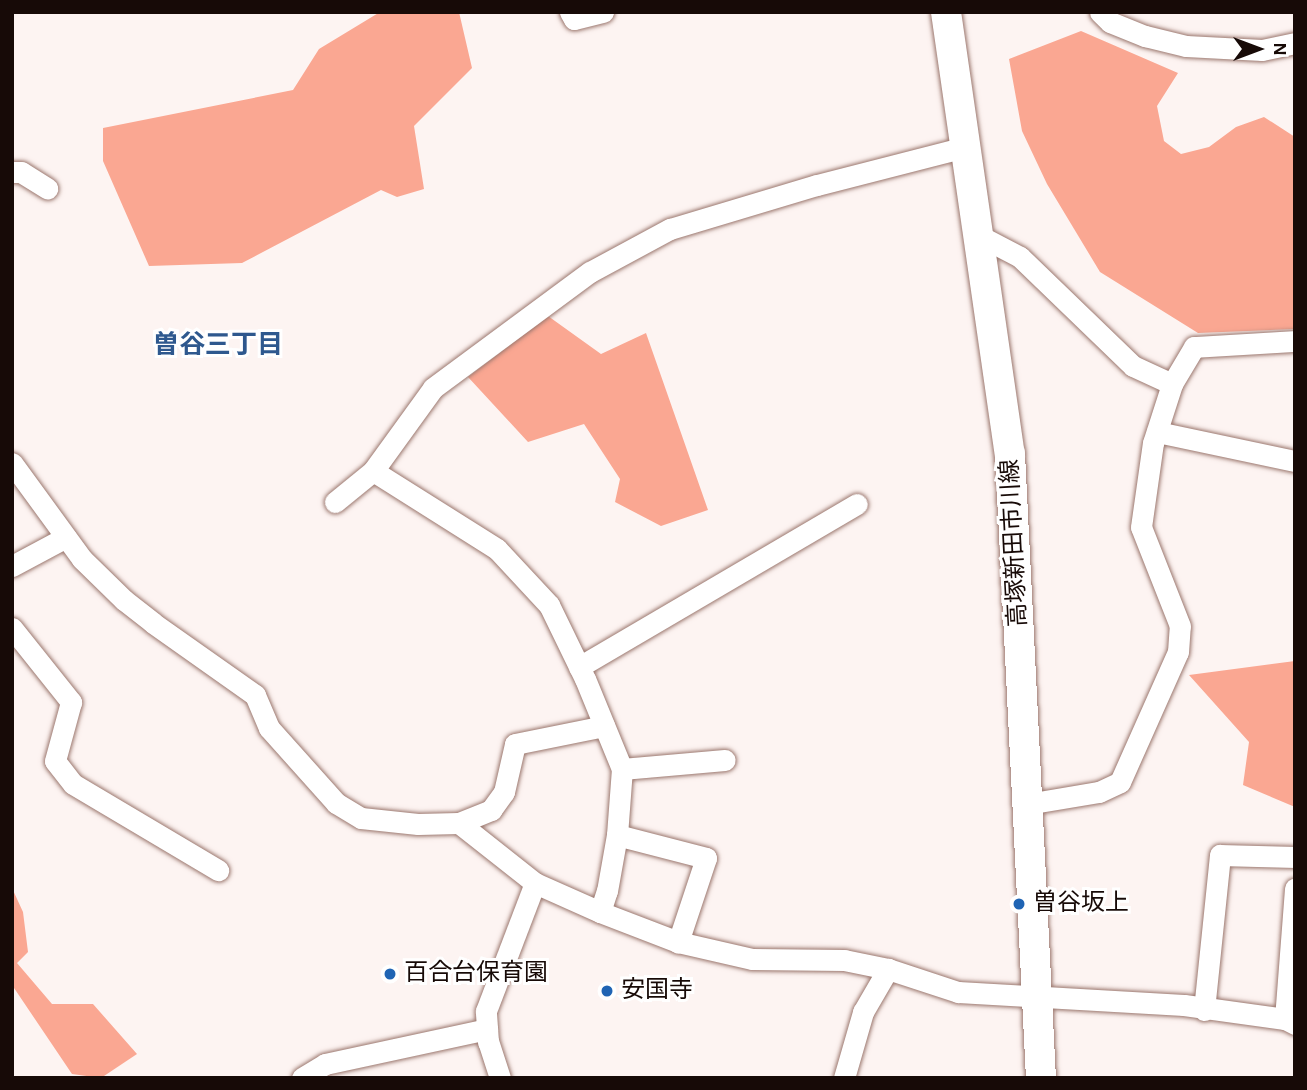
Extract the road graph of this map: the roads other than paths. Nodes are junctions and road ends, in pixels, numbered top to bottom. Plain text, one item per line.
1 (570, 12) edge
2 (603, 12) edge
3 (946, 12) edge
4 (1100, 12) edge
5 (1295, 43) edge
6 (965, 147) junction
7 (12, 172) edge
8 (47, 188) dead end
9 (978, 235) junction
10 (1295, 341) edge
11 (1172, 384) junction
12 (1157, 432) junction
13 (1295, 461) edge
14 (12, 463) edge
15 (373, 471) junction
16 (334, 502) dead end
17 (857, 504) dead end
18 (66, 537) junction
19 (12, 566) edge
20 (12, 628) edge
21 (579, 667) junction
22 (604, 726) junction
23 (725, 760) dead end
24 (622, 769) junction
25 (1027, 804) junction
26 (459, 823) junction
27 (617, 835) junction
28 (1295, 857) edge
29 (218, 870) dead end
30 (535, 883) junction
31 (1295, 888) edge
32 (600, 912) junction
33 (678, 942) junction
34 (888, 969) junction
35 (1037, 998) junction
36 (1205, 1010) junction
37 (1290, 1021) edge
38 (487, 1029) junction
39 (302, 1078) edge
40 (500, 1078) edge
41 (844, 1078) edge
42 (1041, 1078) edge

1 - 2 street
3 - 6 main road, 高塚新田市川線
4 - 5 street
6 - 9 main road, 高塚新田市川線
6 - 15 street
7 - 8 street
9 - 11 street
9 - 25 main road, 高塚新田市川線
10 - 11 street
11 - 12 street
12 - 13 street
12 - 25 street
14 - 18 street
15 - 16 street
15 - 21 street
17 - 21 street
18 - 19 street
18 - 26 street
20 - 29 street
21 - 22 street
22 - 24 street
22 - 26 street
23 - 24 street
24 - 27 street
25 - 35 main road, 高塚新田市川線
26 - 30 street
27 - 32 street
27 - 33 street
28 - 36 street
30 - 32 street
30 - 38 street
31 - 37 street
32 - 33 street
33 - 34 street
34 - 35 street
34 - 41 street
35 - 36 street
35 - 42 main road, 高塚新田市川線
36 - 37 street
38 - 39 street
38 - 40 street

